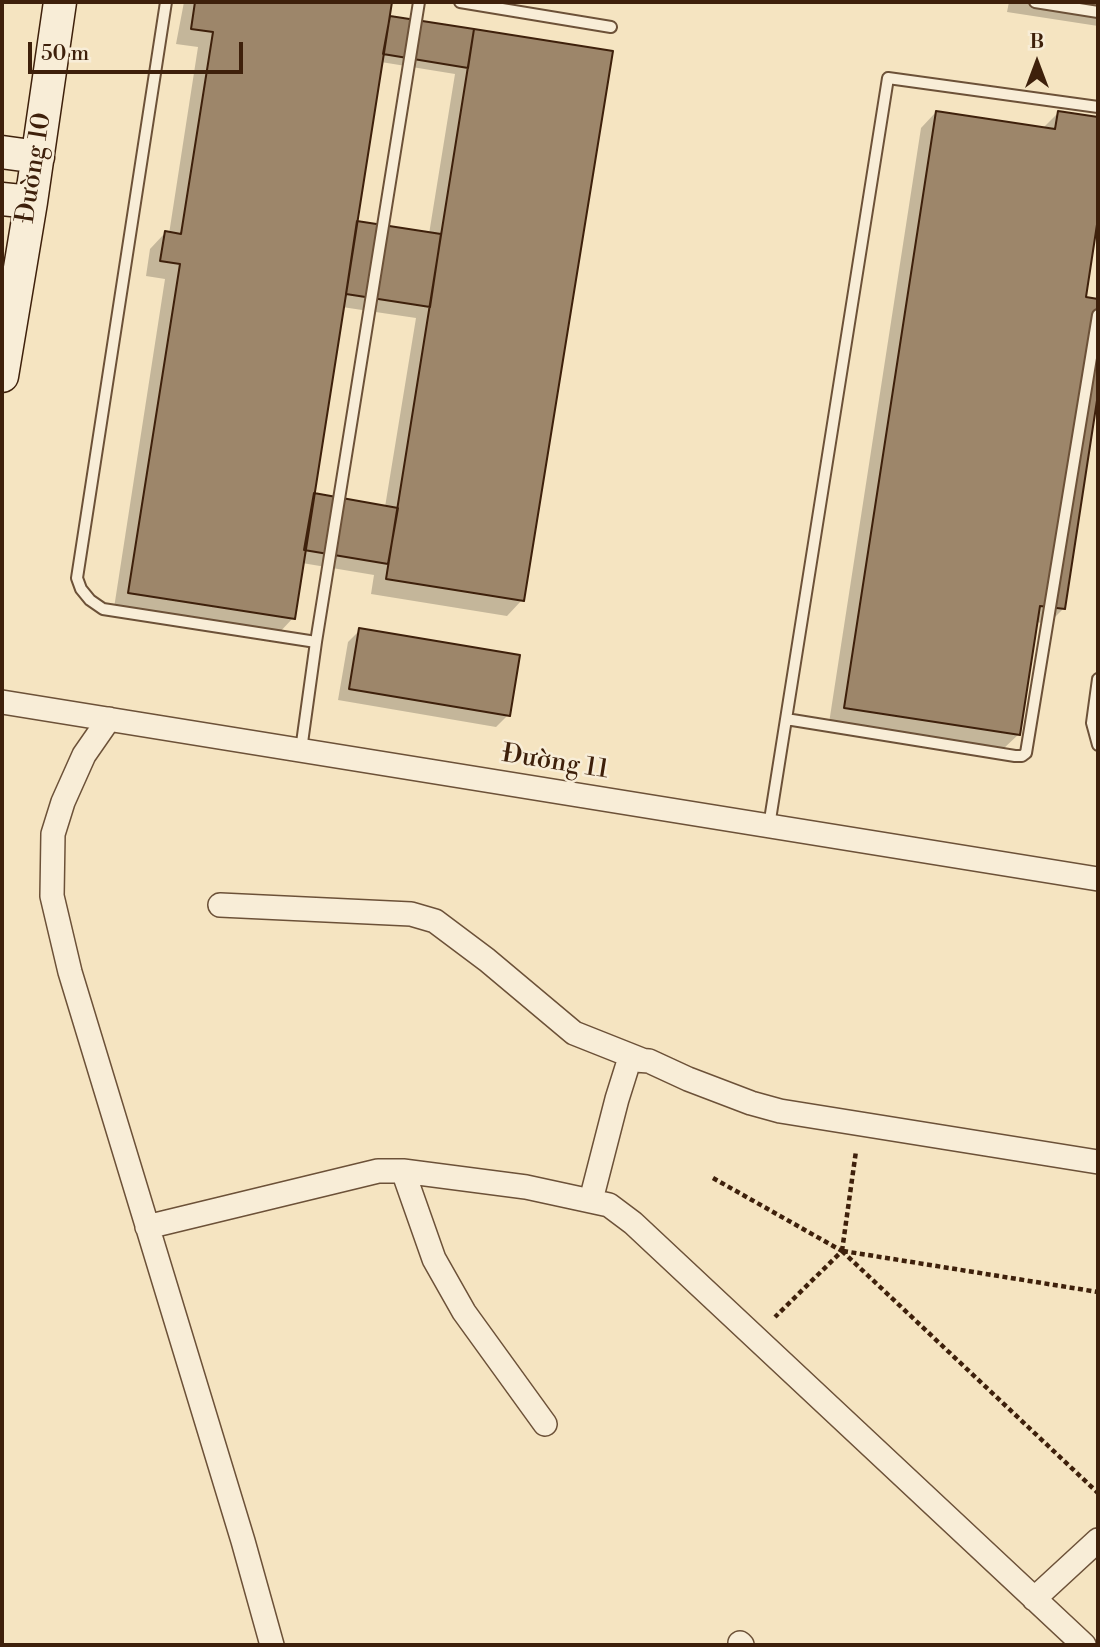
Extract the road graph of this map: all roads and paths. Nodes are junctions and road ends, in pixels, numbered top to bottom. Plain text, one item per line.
1 (60, 2) edge
2 (166, 2) edge
3 (419, 2) edge
4 (460, 2) edge
5 (1035, 2) edge
6 (1098, 12) edge
7 (611, 27) dead end
8 (1098, 107) edge
9 (2, 152) edge
10 (37, 157) junction
11 (16, 200) edge
12 (1098, 316) edge
13 (2, 376) edge
14 (316, 642) junction
15 (1098, 679) edge
16 (2, 702) edge
17 (109, 719) junction
18 (786, 719) junction
19 (1098, 745) edge
20 (301, 750) junction
21 (769, 826) junction
22 (1098, 878) edge
23 (220, 905) dead end
24 (642, 1060) junction
25 (856, 1151) dead end
26 (1098, 1161) edge
27 (403, 1171) junction
28 (713, 1178) dead end
29 (591, 1200) junction
30 (147, 1227) junction
31 (842, 1251) junction
32 (1098, 1292) edge
33 (775, 1317) dead end
34 (545, 1424) dead end
35 (1098, 1493) edge
36 (1098, 1540) edge
37 (1034, 1599) junction
38 (272, 1645) edge
39 (1084, 1645) edge

1 - 10 street, Đường 10
2 - 14 lane
3 - 14 lane
4 - 7 lane
5 - 6 lane
8 - 18 lane
9 - 10 street
10 - 11 street, Đường 10
11 - 13 street, Đường 10
12 - 18 lane
14 - 20 lane
15 - 19 lane
16 - 17 street, Đường 11
17 - 20 street, Đường 11
17 - 30 street
18 - 21 lane
20 - 21 street, Đường 11
21 - 22 street, Đường 11
23 - 24 street
24 - 26 street
24 - 29 street
25 - 31 path
27 - 29 street
27 - 30 street
27 - 34 street
28 - 31 path
29 - 37 street
30 - 38 street
31 - 32 path
31 - 33 path
31 - 35 path
36 - 37 street
37 - 39 street

